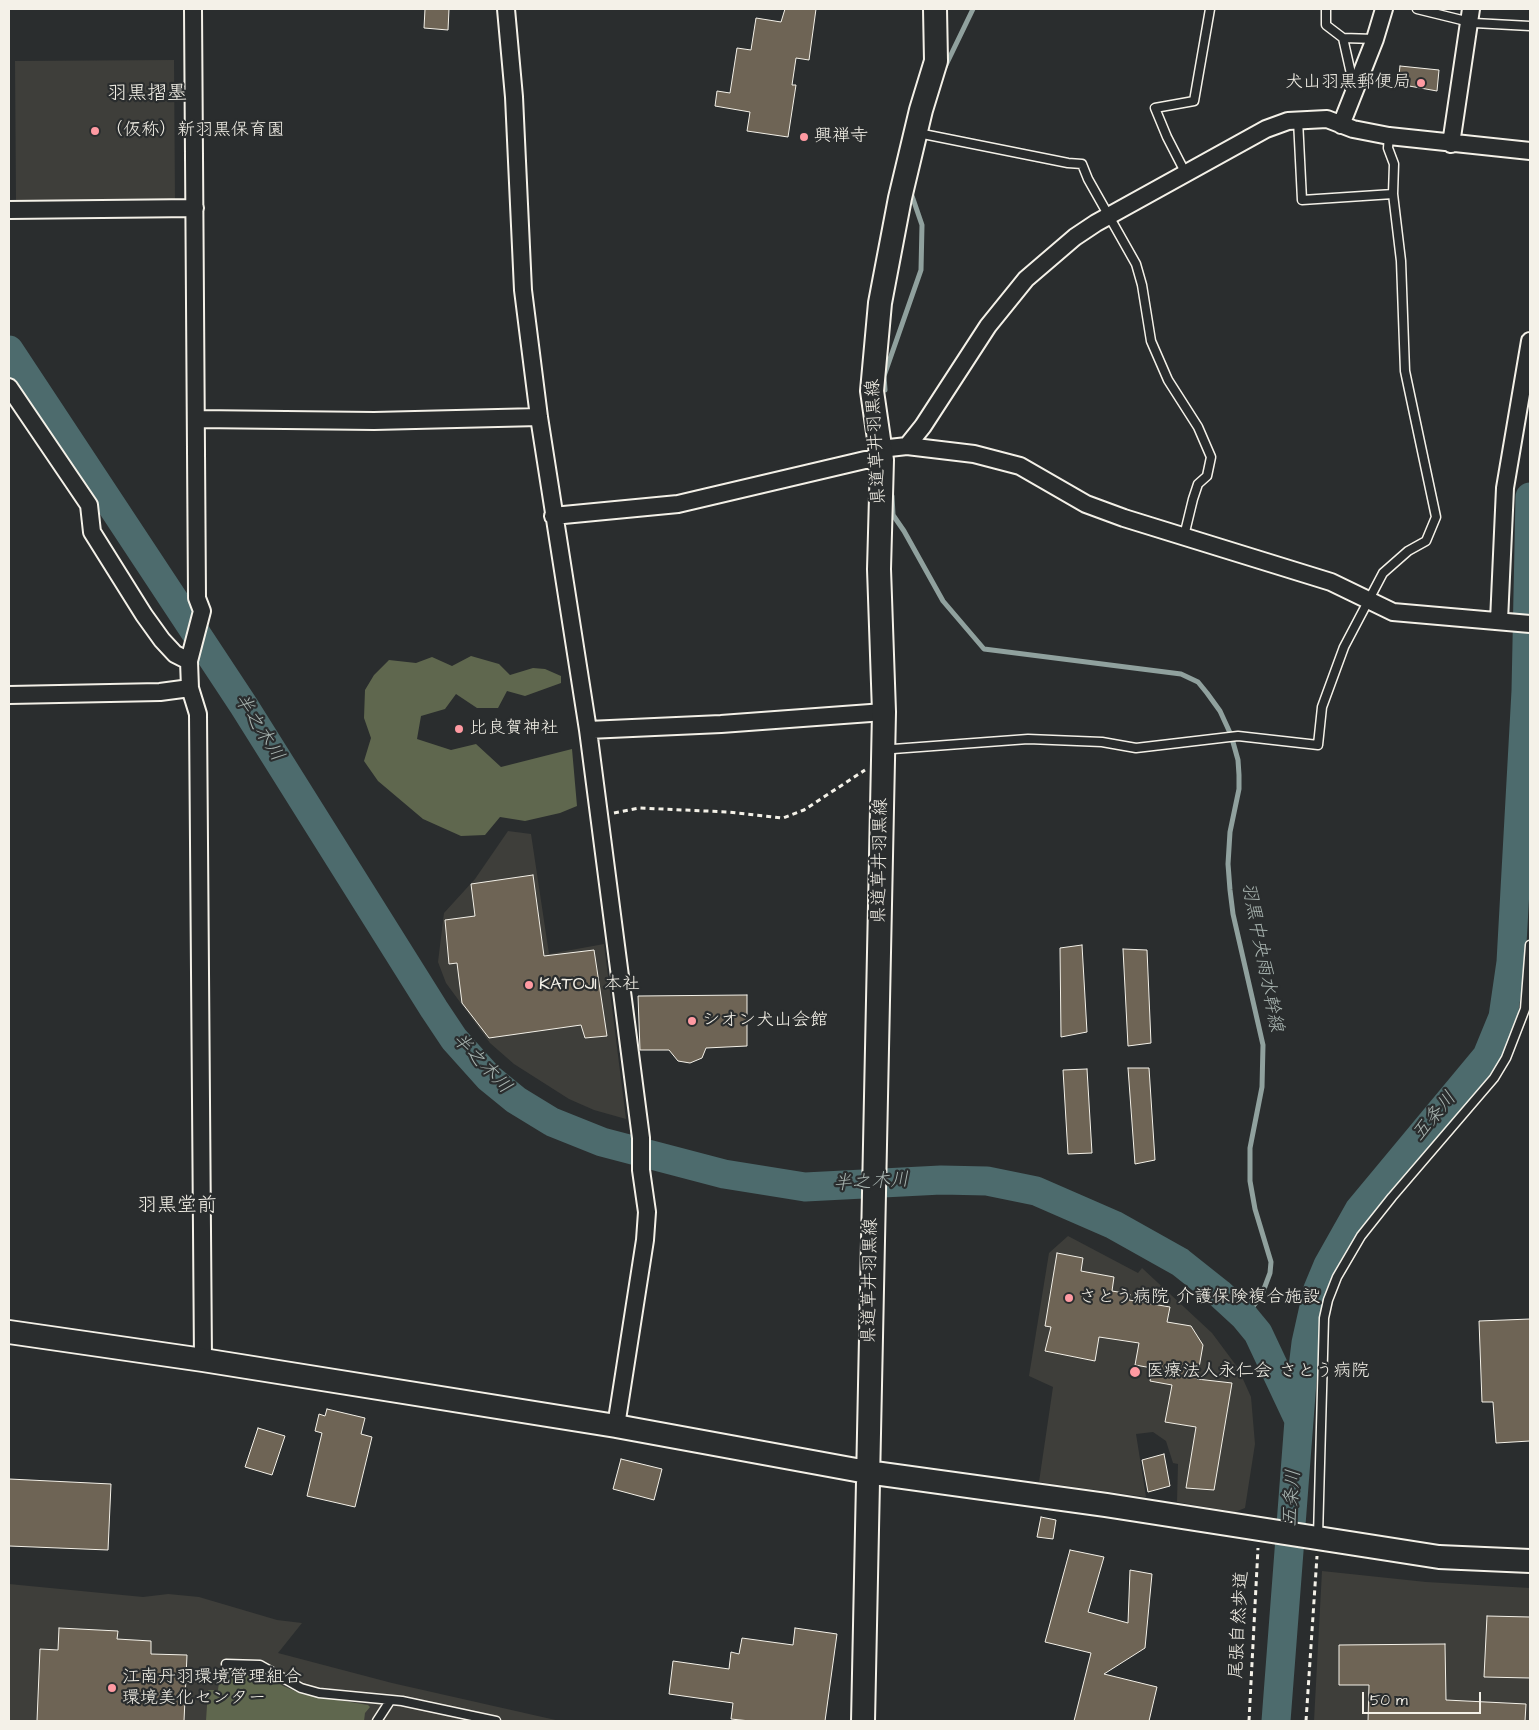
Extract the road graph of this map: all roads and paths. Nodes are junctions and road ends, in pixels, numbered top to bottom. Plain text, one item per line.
1 (193, 9) edge
2 (506, 9) edge
3 (935, 9) edge
4 (1210, 9) edge
5 (1326, 9) edge
6 (1384, 9) edge
7 (1417, 9) edge
8 (1470, 16) edge
9 (1530, 26) edge
10 (1343, 38) junction
11 (1375, 40) junction
12 (1354, 87) junction
13 (1298, 120) junction
14 (1341, 125) junction
15 (916, 132) junction
16 (1389, 136) junction
17 (1451, 144) junction
18 (1530, 151) edge
19 (1186, 172) junction
20 (1393, 194) junction
21 (195, 208) junction
22 (9, 210) edge
23 (1108, 216) junction
24 (1530, 341) edge
25 (9, 387) edge
26 (539, 417) junction
27 (198, 419) junction
28 (907, 446) junction
29 (881, 455) junction
30 (554, 516) junction
31 (1184, 536) junction
32 (1369, 599) junction
33 (1505, 622) junction
34 (1530, 624) edge
35 (189, 661) junction
36 (190, 688) junction
37 (9, 695) edge
38 (884, 712) junction
39 (588, 730) junction
40 (878, 760) junction
41 (599, 818) junction
42 (1530, 945) edge
43 (9, 1332) edge
44 (202, 1360) junction
45 (616, 1426) junction
46 (867, 1472) junction
47 (1259, 1530) junction
48 (1318, 1538) junction
49 (1530, 1561) edge
50 (226, 1664) dead end
51 (390, 1702) junction
52 (377, 1721) edge
53 (496, 1721) edge
54 (863, 1721) edge
55 (1249, 1721) edge
56 (1306, 1721) edge

1 - 21 street
2 - 26 street
3 - 15 main road, 県道草井羽黒線
4 - 19 lane
5 - 10 lane
6 - 11 street
7 - 8 lane
8 - 9 lane
8 - 17 street
10 - 11 lane
10 - 12 lane
11 - 12 street
12 - 14 street
13 - 14 street
13 - 19 street
13 - 20 lane
14 - 16 street
15 - 23 lane
15 - 29 main road, 県道草井羽黒線
16 - 17 street
16 - 20 lane
17 - 18 street
19 - 23 street
20 - 32 lane
21 - 22 street
21 - 27 street
23 - 28 street
23 - 31 lane
24 - 33 street
25 - 35 street
26 - 27 street
26 - 30 street
27 - 35 street
28 - 29 street
28 - 31 street
29 - 30 street
29 - 38 main road, 県道草井羽黒線
30 - 39 street
31 - 32 street
32 - 33 street
32 - 40 lane
33 - 34 street
35 - 36 street
36 - 37 street
36 - 44 street
38 - 39 street
38 - 40 main road, 県道草井羽黒線
39 - 41 street
40 - 41 path
40 - 46 main road, 県道草井羽黒線
41 - 45 street
42 - 48 lane
43 - 44 main road
44 - 45 main road
45 - 46 main road
46 - 47 main road
46 - 54 main road, 県道草井羽黒線
47 - 48 main road
47 - 55 path, 尾張自然歩道
48 - 49 main road
48 - 56 path
50 - 51 lane
51 - 52 lane
51 - 53 lane

